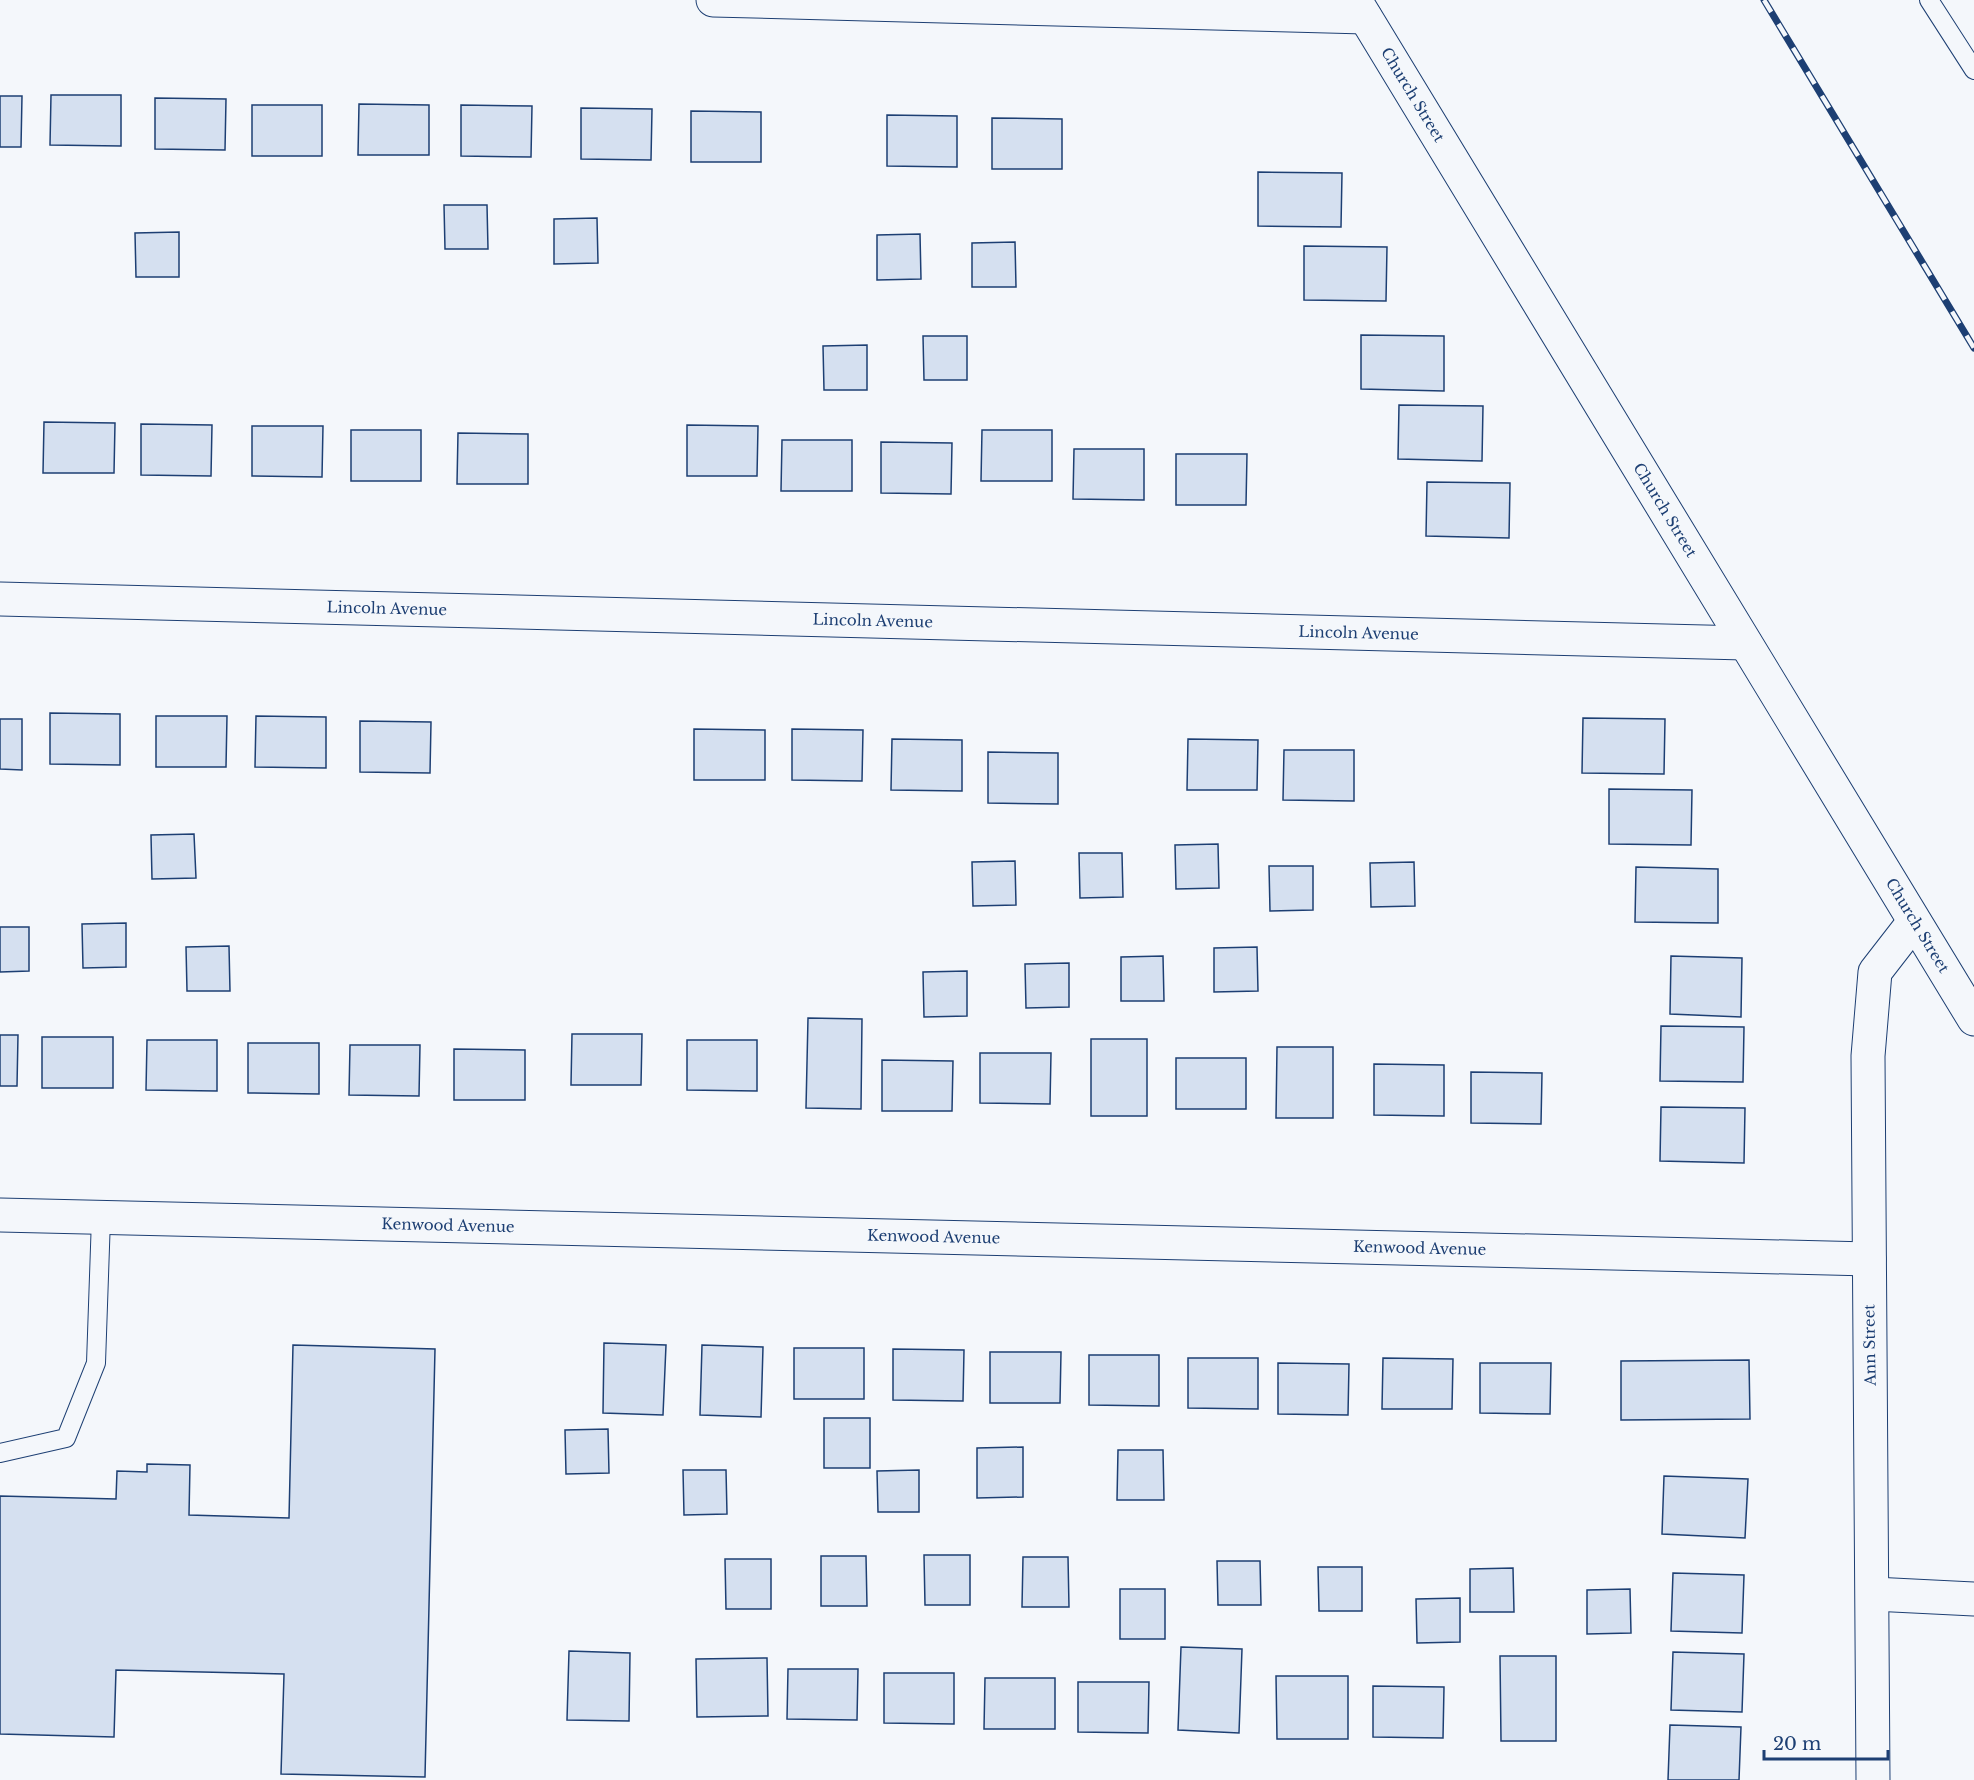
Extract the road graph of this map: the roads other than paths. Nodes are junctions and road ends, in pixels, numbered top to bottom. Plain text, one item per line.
1 (713, 0) edge
2 (1929, 0) edge
3 (1360, 8) edge
4 (1974, 70) edge
5 (0, 599) edge
6 (1745, 643) junction
7 (1913, 922) junction
8 (1974, 1019) edge
9 (0, 1215) edge
10 (101, 1218) junction
11 (1869, 1259) junction
12 (0, 1454) edge
13 (1873, 1594) junction
14 (1974, 1599) edge
15 (1873, 1780) edge

1 - 3 street
2 - 4 lane
3 - 6 street, Church Street
5 - 6 street, Lincoln Avenue
6 - 7 street, Church Street
7 - 8 street, Church Street
7 - 11 street, Ann Street
9 - 10 street, Kenwood Avenue
10 - 11 street, Kenwood Avenue
10 - 12 lane
11 - 13 street, Ann Street
13 - 14 street
13 - 15 street, Ann Street

